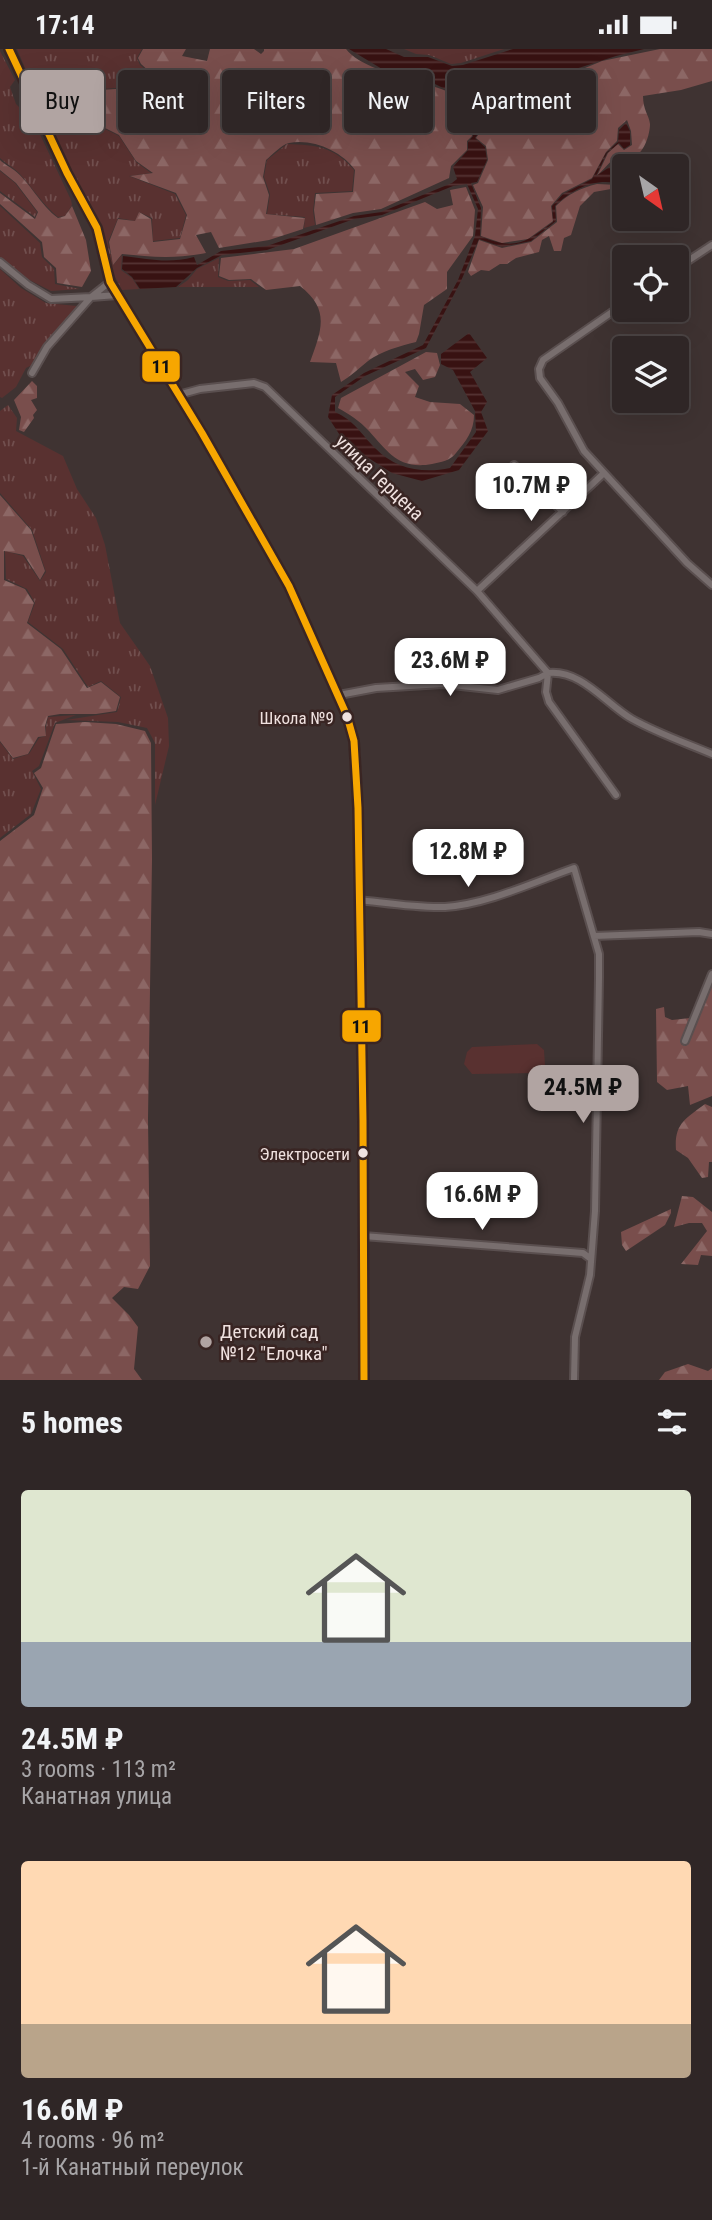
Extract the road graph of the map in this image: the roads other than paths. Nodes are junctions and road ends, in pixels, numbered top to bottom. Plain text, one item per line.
1 (9, 49) edge
2 (712, 245) edge
3 (689, 260) edge
4 (0, 261) edge
5 (110, 282) junction
6 (117, 295) junction
7 (91, 296) junction
8 (612, 312) edge
9 (32, 373) dead end
10 (178, 395) junction
11 (514, 465) dead end
12 (604, 473) junction
13 (563, 512) junction
14 (712, 585) edge
15 (477, 591) junction
16 (548, 673) junction
17 (340, 695) junction
18 (712, 754) edge
19 (616, 795) dead end
20 (359, 900) junction
21 (712, 934) edge
22 (594, 936) junction
23 (712, 974) edge
24 (685, 1041) dead end
25 (363, 1236) junction
26 (590, 1259) junction
27 (364, 1380) edge
28 (574, 1380) edge

1 - 5 main road
2 - 3 street
4 - 7 street
5 - 6 main road
5 - 7 street
6 - 7 street
6 - 10 main road
7 - 9 street
8 - 12 street
10 - 15 street, улица Герцена
10 - 17 main road
11 - 13 street
12 - 13 street
12 - 14 street
13 - 15 street
15 - 16 street, улица Герцена
16 - 17 street
16 - 18 street
16 - 19 street
17 - 20 main road
20 - 22 street
20 - 25 main road
21 - 22 street
22 - 26 street
23 - 24 street
25 - 26 street
25 - 27 main road
26 - 28 street

